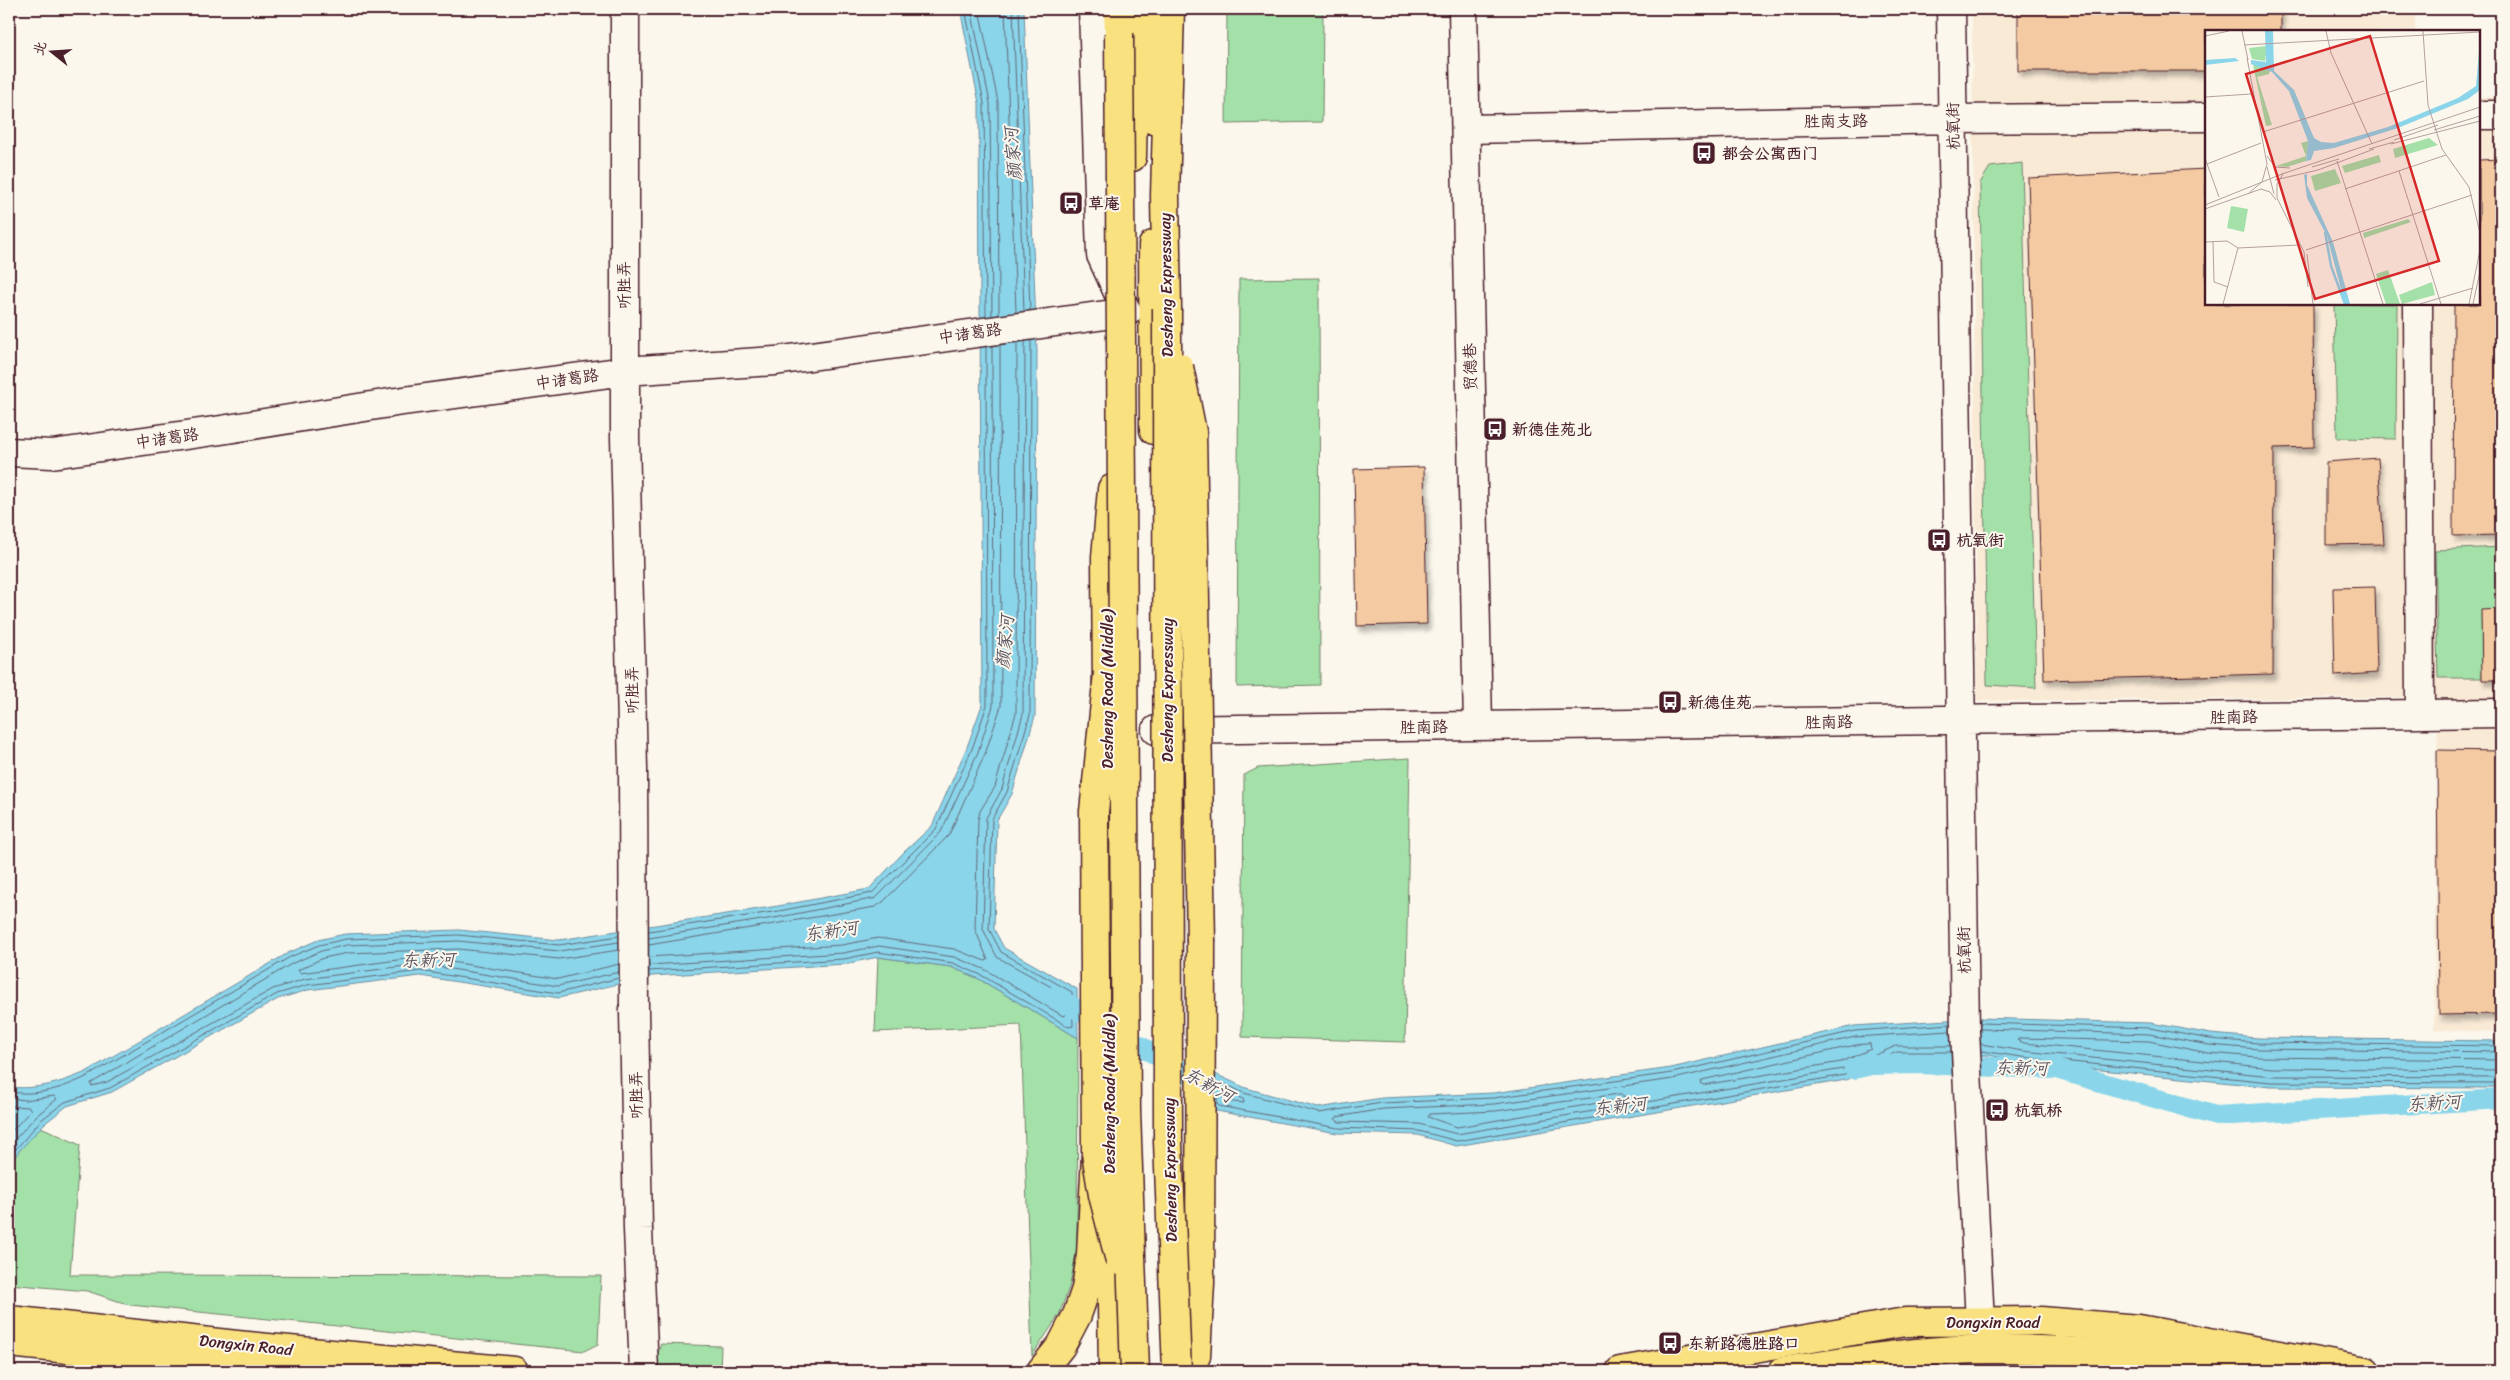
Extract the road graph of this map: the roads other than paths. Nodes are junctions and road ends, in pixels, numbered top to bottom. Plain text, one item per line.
1 (625, 9) edge
2 (1094, 9) edge
3 (1118, 9) edge
4 (1135, 9) edge
5 (1154, 9) edge
6 (1170, 9) edge
7 (1463, 9) edge
8 (1951, 9) edge
9 (2501, 115) edge
10 (2480, 116) edge
11 (2205, 117) edge
12 (1953, 119) junction
13 (1466, 129) junction
14 (2418, 305) edge
15 (1167, 308) junction
16 (1127, 312) junction
17 (626, 371) junction
18 (9, 452) edge
19 (1122, 533) junction
20 (2501, 713) edge
21 (2420, 714) junction
22 (1960, 720) junction
23 (1478, 726) junction
24 (1156, 730) junction
25 (1096, 1153) junction
26 (9, 1320) edge
27 (1980, 1322) junction
28 (18, 1345) edge
29 (285, 1371) edge
30 (514, 1371) edge
31 (644, 1371) edge
32 (1041, 1371) edge
33 (1113, 1371) edge
34 (1135, 1371) edge
35 (1166, 1371) edge
36 (1178, 1371) edge
37 (1189, 1371) edge
38 (1620, 1371) edge
39 (1783, 1371) edge
40 (2254, 1371) edge
41 (2366, 1371) edge

1 - 17 street, 听胜弄
2 - 16 street
3 - 19 main road, bridge
4 - 16 main road, Desheng Road (Middle)
5 - 24 main road
6 - 15 main road, Desheng Expressway
7 - 13 street, 贸德巷
8 - 12 street, 杭氧街
9 - 10 street
11 - 12 street, 胜南支路
12 - 13 street, 胜南支路
12 - 22 street, 杭氧街
13 - 23 street, 贸德巷
14 - 21 street
15 - 36 main road, Desheng Expressway, bridge
15 - 37 main road, bridge
16 - 17 street, 中诸葛路
16 - 33 main road, Desheng Road (Middle)
17 - 18 street, 中诸葛路
17 - 31 street, 听胜弄
19 - 25 main road, bridge
19 - 34 main road, bridge
20 - 21 street, 胜南路
21 - 22 street, 胜南路
22 - 23 street, 胜南路
22 - 27 street, 杭氧街
23 - 24 street, 胜南路
24 - 35 main road
25 - 32 main road, bridge
25 - 36 main road, bridge
26 - 30 main road, Dongxin Road
27 - 38 main road, Dongxin Road
27 - 41 main road, Dongxin Road
28 - 29 main road
39 - 40 main road

